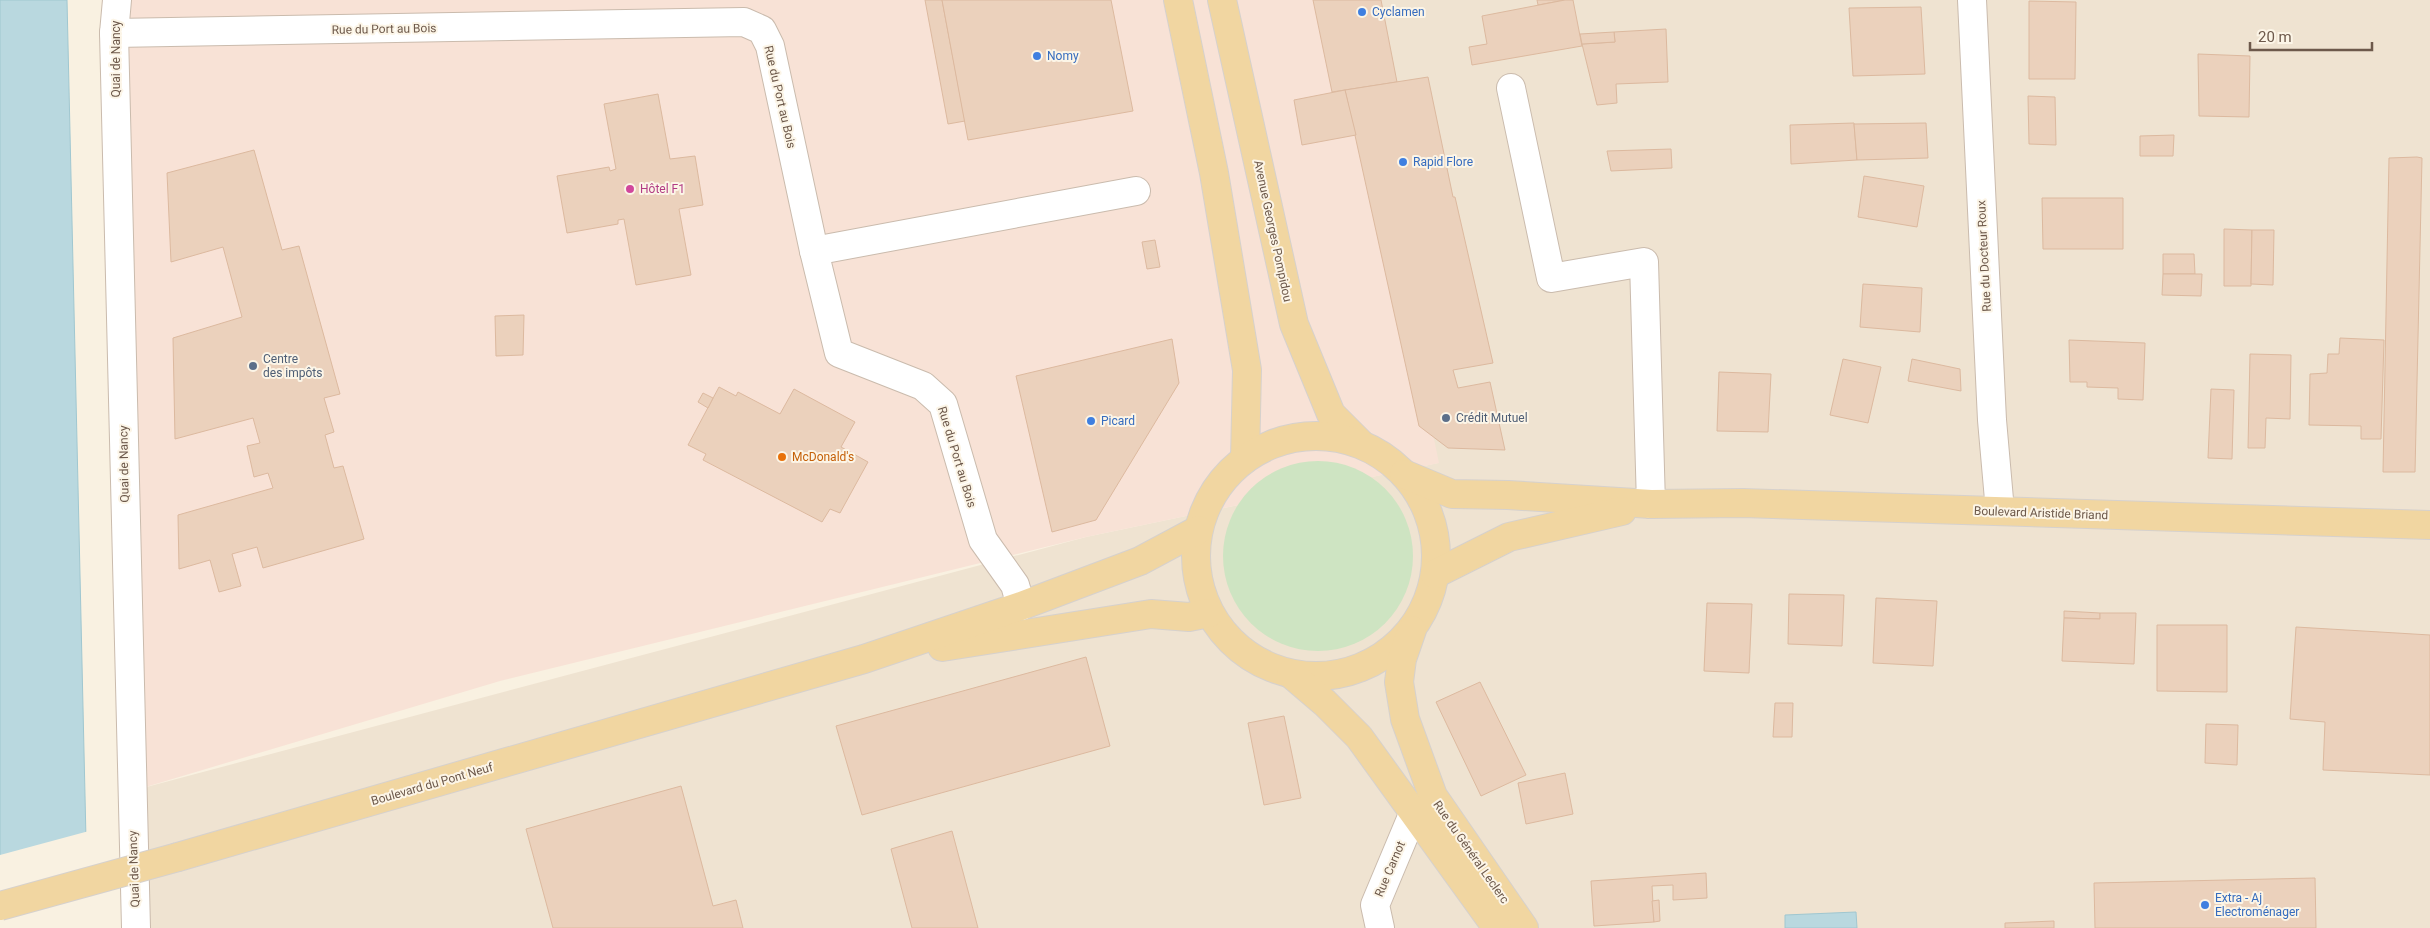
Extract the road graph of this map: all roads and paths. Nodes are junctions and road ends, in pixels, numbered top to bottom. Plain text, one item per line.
1 (117, 0) edge
2 (1178, 0) edge
3 (1222, 0) edge
4 (1972, 0) edge
5 (114, 33) junction
6 (1511, 88) dead end
7 (1136, 190) dead end
8 (814, 251) junction
9 (1361, 444) junction
10 (1245, 459) junction
11 (1404, 474) junction
12 (1652, 504) junction
13 (2000, 511) junction
14 (2430, 525) edge
15 (1198, 530) junction
16 (1436, 574) junction
17 (1021, 606) junction
18 (1209, 613) junction
19 (1413, 628) junction
20 (864, 659) junction
21 (1291, 674) junction
22 (1414, 812) junction
23 (0, 906) edge
24 (1378, 916) edge
25 (136, 928) edge
26 (1497, 928) edge
27 (1524, 928) edge

1 - 5 street, Quai de Nancy
2 - 10 main road
3 - 9 main road, Avenue Georges Pompidou
4 - 13 street, Rue du Docteur Roux
5 - 8 street, Rue du Port au Bois
5 - 25 street, Quai de Nancy
6 - 12 street
7 - 8 street
8 - 17 street, Rue du Port au Bois
9 - 10 main road
9 - 11 main road
10 - 15 main road
11 - 12 main road
11 - 16 main road
12 - 13 main road, Boulevard Aristide Briand
12 - 16 main road
13 - 14 main road, Boulevard Aristide Briand
15 - 17 main road
15 - 18 main road
16 - 19 main road
17 - 20 main road
18 - 20 main road
18 - 21 main road
19 - 21 main road
19 - 27 main road, Rue du Général Leclerc
20 - 23 main road, Boulevard du Pont Neuf, bridge
21 - 22 main road, Rue du Général Leclerc
22 - 24 street, Rue Carnot
22 - 26 main road, Rue du Général Leclerc

